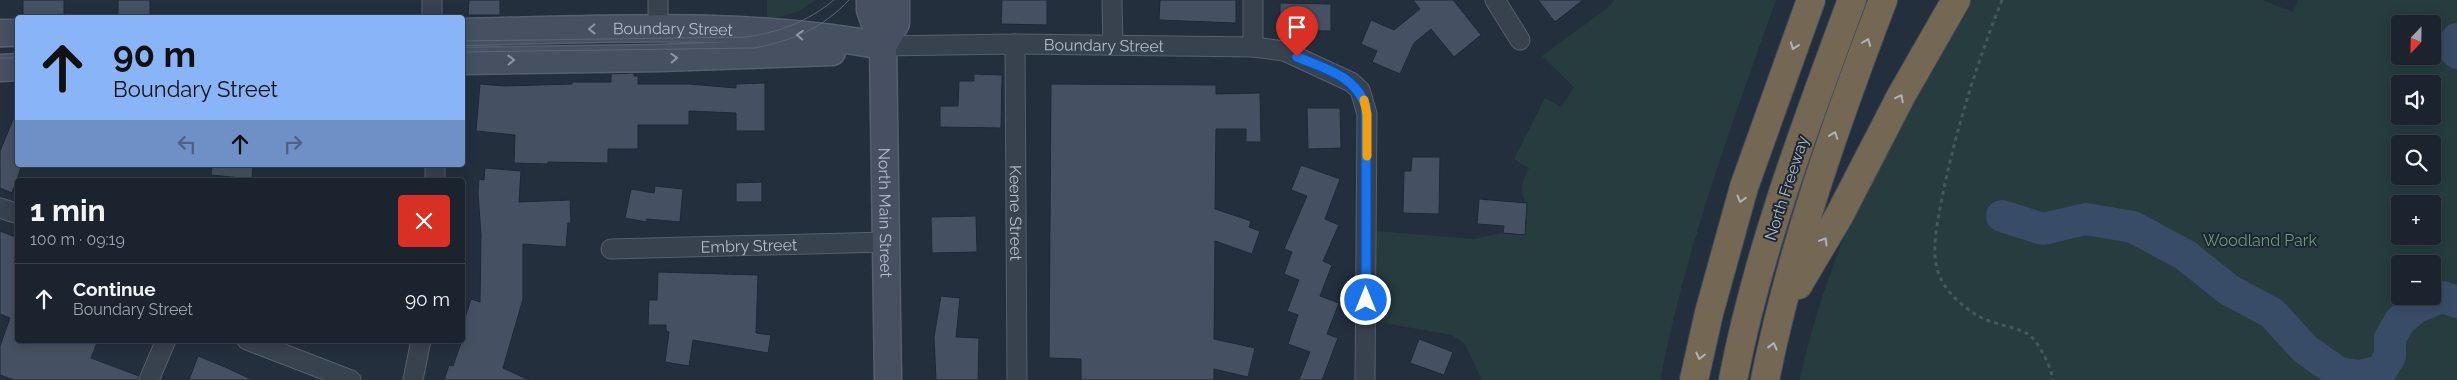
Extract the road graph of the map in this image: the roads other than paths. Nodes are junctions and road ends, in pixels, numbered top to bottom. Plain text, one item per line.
1 (432, 0) edge
2 (658, 0) edge
3 (870, 0) edge
4 (896, 0) edge
5 (1112, 0) edge
6 (1253, 0) edge
7 (1495, 0) edge
8 (1811, 0) edge
9 (1852, 0) edge
10 (1884, 0) edge
11 (1956, 0) edge
12 (432, 15) edge
13 (658, 27) junction
14 (465, 32) edge
15 (0, 33) edge
16 (15, 33) edge
17 (1520, 40) dead end
18 (1016, 44) junction
19 (1112, 44) junction
20 (883, 46) junction
21 (1253, 47) junction
22 (465, 61) edge
23 (15, 67) edge
24 (0, 68) edge
25 (0, 208) edge
26 (15, 213) edge
27 (886, 242) junction
28 (611, 249) dead end
29 (1781, 313) junction
30 (165, 343) edge
31 (255, 343) edge
32 (419, 343) edge
33 (149, 380) edge
34 (351, 380) edge
35 (412, 380) edge
36 (888, 380) edge
37 (1017, 380) edge
38 (1366, 380) edge
39 (1694, 380) edge
40 (1733, 380) edge
41 (1765, 380) edge

1 - 12 street
2 - 13 street
3 - 20 main road, North Main Street
4 - 20 main road
5 - 19 street
6 - 21 street
7 - 17 street
8 -> 39 highway
9 - 40 highway, North Freeway
29 -> 10 highway, North Freeway
29 -> 11 highway
13 -> 14 main road, Boundary Street
20 -> 13 main road, Boundary Street
15 - 16 main road
18 - 19 street, Boundary Street
18 - 20 street, Boundary Street
18 - 37 street, Keene Street
19 - 21 street, Boundary Street
22 -> 20 main road, Boundary Street
20 - 27 main road, North Main Street
21 - 38 street, Boundary Street
23 - 24 main road
25 - 26 street
27 - 28 street, Embry Street
27 - 36 main road, North Main Street
41 -> 29 highway, North Freeway
30 - 33 street
31 - 34 street
32 - 35 street

